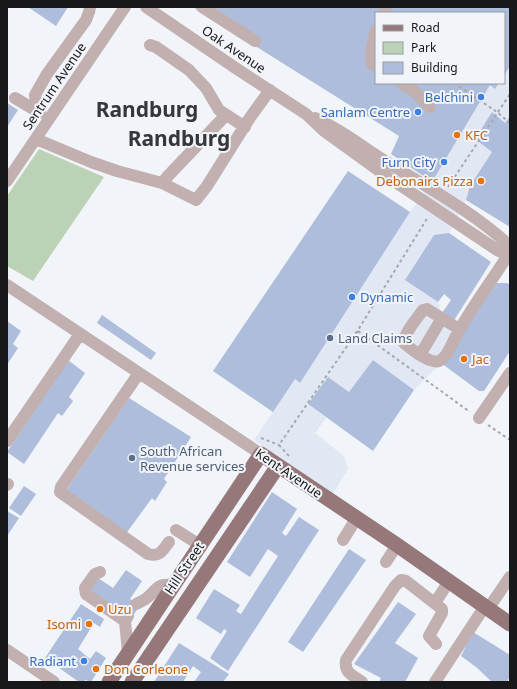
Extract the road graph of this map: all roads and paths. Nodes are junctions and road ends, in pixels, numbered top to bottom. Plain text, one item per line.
1 (90, 7) edge
2 (125, 7) edge
3 (146, 7) edge
4 (202, 7) edge
5 (375, 34) edge
6 (255, 41) dead end
7 (150, 45) dead end
8 (375, 66) edge
9 (403, 84) edge
10 (455, 84) edge
11 (270, 90) junction
12 (510, 94) edge
13 (16, 98) dead end
14 (430, 107) dead end
15 (37, 111) junction
16 (497, 112) junction
17 (306, 114) junction
18 (226, 115) junction
19 (49, 119) junction
20 (510, 123) edge
21 (245, 127) junction
22 (36, 139) junction
23 (7, 182) edge
24 (162, 183) junction
25 (442, 196) junction
26 (434, 208) junction
27 (509, 252) edge
28 (7, 284) edge
29 (442, 318) junction
30 (459, 329) junction
31 (358, 330) junction
32 (80, 334) junction
33 (420, 355) junction
34 (139, 373) junction
35 (510, 373) edge
36 (479, 418) junction
37 (261, 438) dead end
38 (510, 440) edge
39 (7, 441) edge
40 (279, 445) junction
41 (261, 454) junction
42 (283, 461) junction
43 (356, 519) junction
44 (176, 530) dead end
45 (343, 540) dead end
46 (169, 542) dead end
47 (200, 545) junction
48 (397, 546) junction
49 (386, 562) dead end
50 (100, 572) dead end
51 (510, 577) edge
52 (449, 581) junction
53 (173, 585) junction
54 (139, 602) dead end
55 (435, 603) junction
56 (487, 607) junction
57 (510, 624) edge
58 (436, 644) dead end
59 (7, 650) edge
60 (128, 653) junction
61 (54, 682) edge
62 (109, 682) edge
63 (132, 682) edge
64 (362, 682) edge
65 (435, 682) edge

1 - 15 street
2 - 19 street, Sentrum Avenue
3 - 11 street, Oak Avenue
4 - 6 street
5 - 8 street
7 - 18 street
9 - 14 street
10 - 16 path
11 - 17 street, Oak Avenue
11 - 21 street
12 - 16 path
13 - 15 street
15 - 19 street
16 - 20 path
16 - 25 path
17 - 25 street, Oak Avenue
17 - 26 street, Oak Avenue
18 - 21 street
18 - 24 street
19 - 22 street, Sentrum Avenue
21 - 24 street
22 - 23 street, Sentrum Avenue
22 - 24 street
25 - 27 street, Oak Avenue
26 - 27 street, Oak Avenue
26 - 31 path
27 - 30 street
28 - 32 street, Kent Avenue
29 - 30 street
29 - 33 street
29 - 33 street
30 - 33 street
31 - 36 path
31 - 40 path
32 - 34 street, Kent Avenue
32 - 39 street
34 - 41 street, Kent Avenue
34 - 46 street
35 - 36 street
36 - 38 path
37 - 40 path
40 - 42 path
41 - 42 main road, Kent Avenue
41 - 47 main road, Hill Street
42 - 43 main road, Kent Avenue
42 - 63 main road, Hill Street
43 - 45 street
43 - 48 main road, Kent Avenue
44 - 47 street
47 - 53 main road, Hill Street
48 - 49 street
48 - 52 main road, Kent Avenue
50 - 60 street
51 - 56 street
52 - 55 street
52 - 56 main road, Kent Avenue
53 - 54 street
53 - 60 main road, Hill Street
55 - 58 street
55 - 64 street
56 - 57 main road, Kent Avenue
56 - 65 street
59 - 61 street
60 - 62 main road, Hill Street

